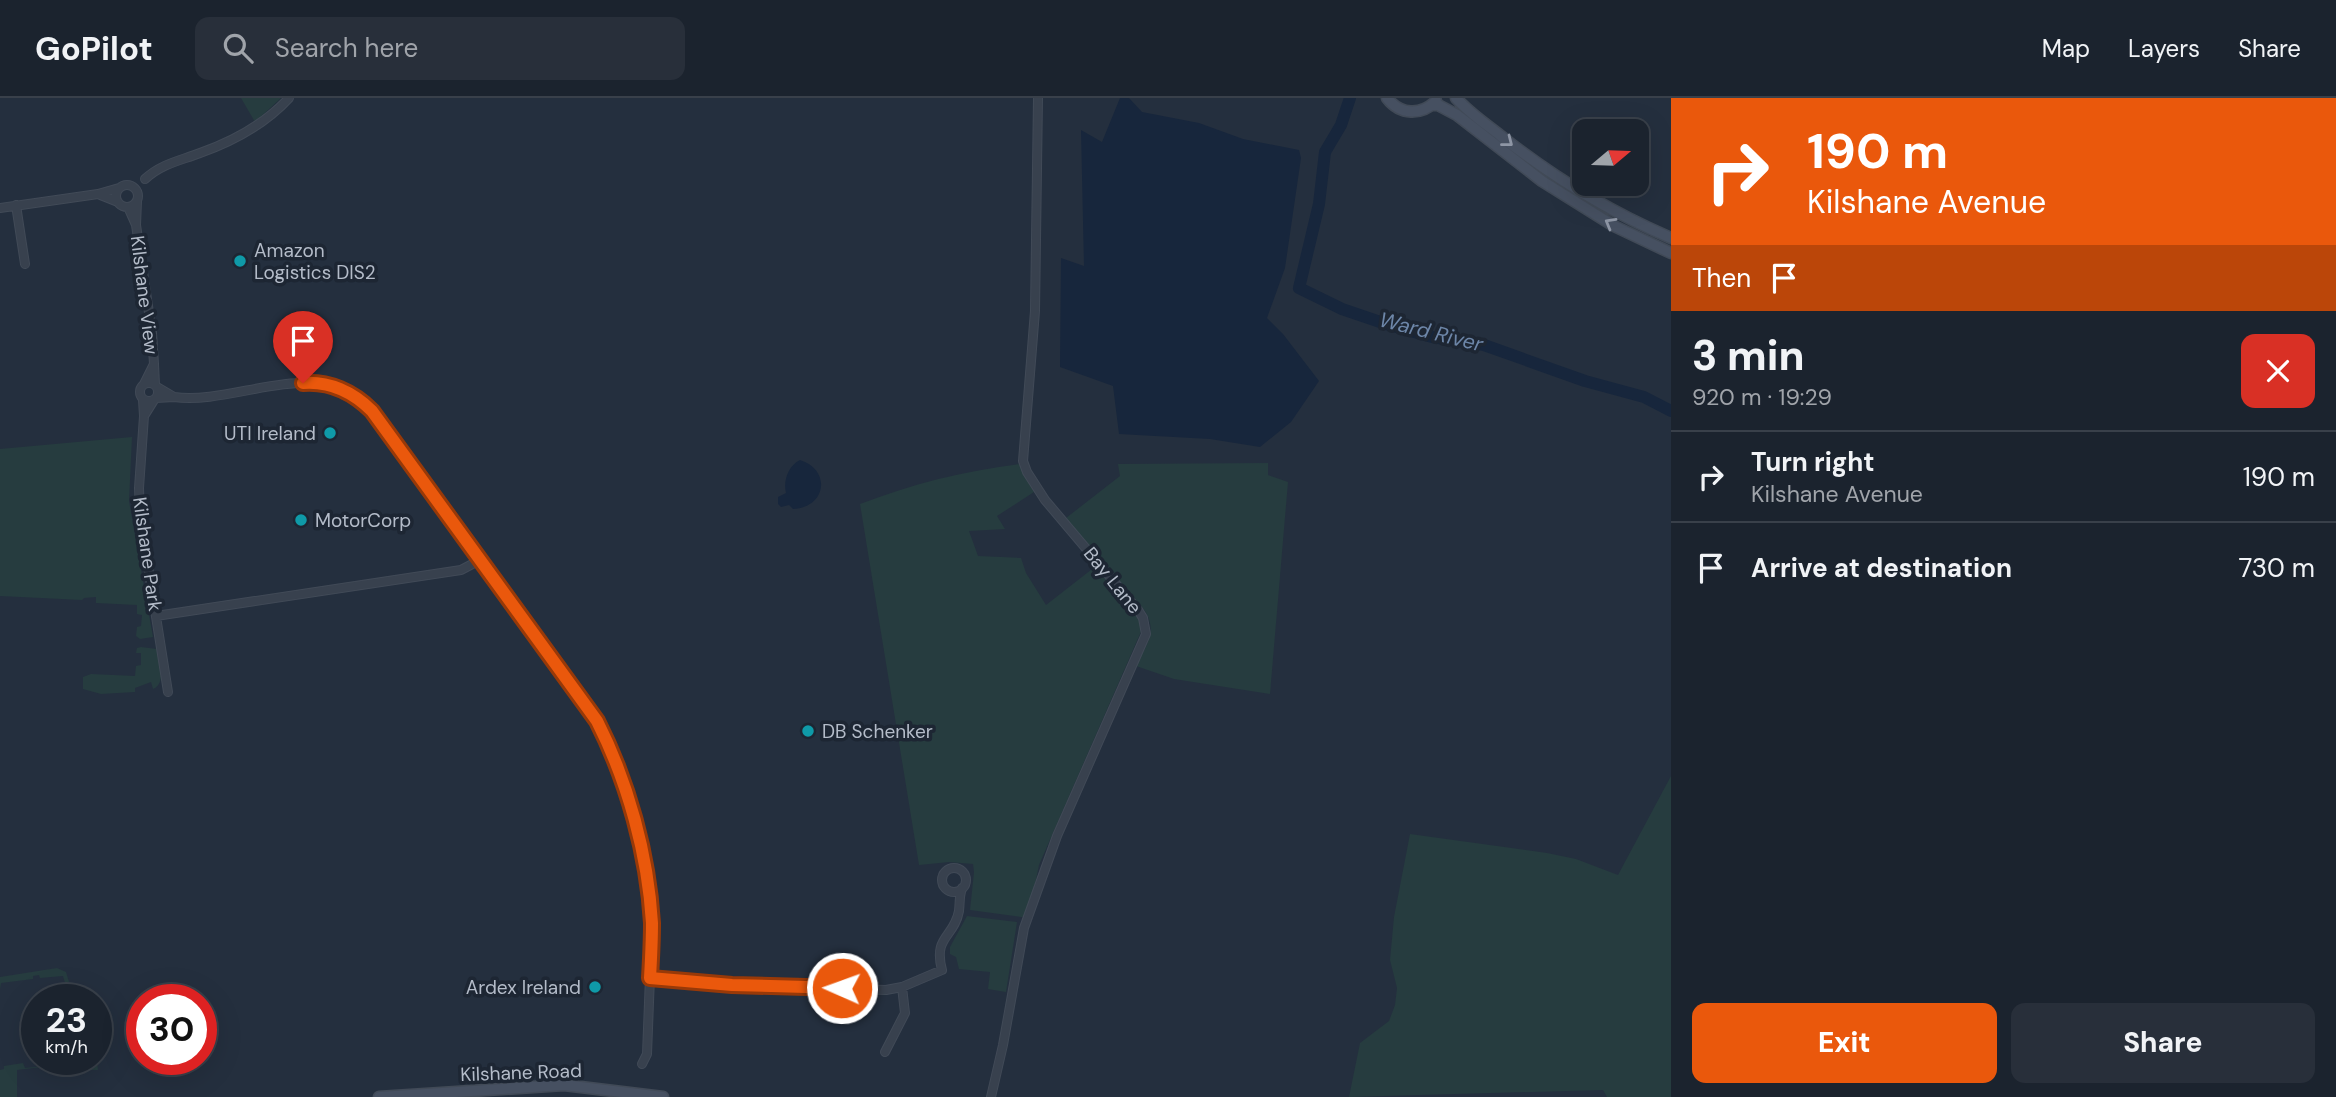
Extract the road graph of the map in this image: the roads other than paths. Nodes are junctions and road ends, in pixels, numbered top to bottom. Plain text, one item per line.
1 (289, 98) edge
2 (1038, 98) edge
3 (1387, 98) edge
4 (1456, 98) edge
5 (1435, 102) edge
6 (145, 179) junction
7 (128, 184) junction
8 (119, 188) junction
9 (98, 194) junction
10 (138, 198) junction
11 (118, 202) junction
12 (16, 205) junction
13 (128, 207) junction
14 (0, 208) edge
15 (136, 225) junction
16 (1671, 238) edge
17 (1671, 253) edge
18 (25, 264) dead end
19 (154, 364) junction
20 (144, 384) junction
21 (156, 386) junction
22 (174, 397) junction
23 (155, 399) junction
24 (143, 400) junction
25 (144, 416) junction
26 (480, 560) junction
27 (156, 616) junction
28 (168, 692) dead end
29 (962, 888) junction
30 (951, 891) junction
31 (958, 900) junction
32 (650, 978) junction
33 (902, 987) junction
34 (885, 1052) dead end
35 (642, 1064) dead end
36 (379, 1097) edge
37 (663, 1097) edge
38 (991, 1097) edge

1 - 6 street
2 - 38 street, Bay Lane
3 - 5 street
4 -> 16 street
17 -> 5 street
6 - 7 street
6 - 10 street, Kilshane View
7 - 8 street
7 - 10 street
8 - 9 street
8 - 11 street
9 - 11 street
9 - 12 street
10 - 13 street
10 - 15 street, Kilshane View
11 - 13 street
12 - 14 street
12 - 18 street
13 - 15 street, Kilshane View
15 - 19 street, Kilshane View
19 - 20 street, Kilshane View
19 - 21 street, Kilshane View
20 - 21 street
20 - 24 street
21 - 22 street
21 - 23 street
22 - 23 street
22 - 26 street
23 - 24 street
23 - 25 street, Kilshane Park
24 - 25 street, Kilshane Park
25 - 27 street, Kilshane Park
26 - 27 street
26 - 32 street
27 - 28 street, Kilshane Park
29 - 30 street
29 - 30 street
29 - 31 street
30 - 31 street
31 - 33 street
32 - 33 street
32 - 35 street
33 - 34 street
36 - 37 street, Kilshane Road

